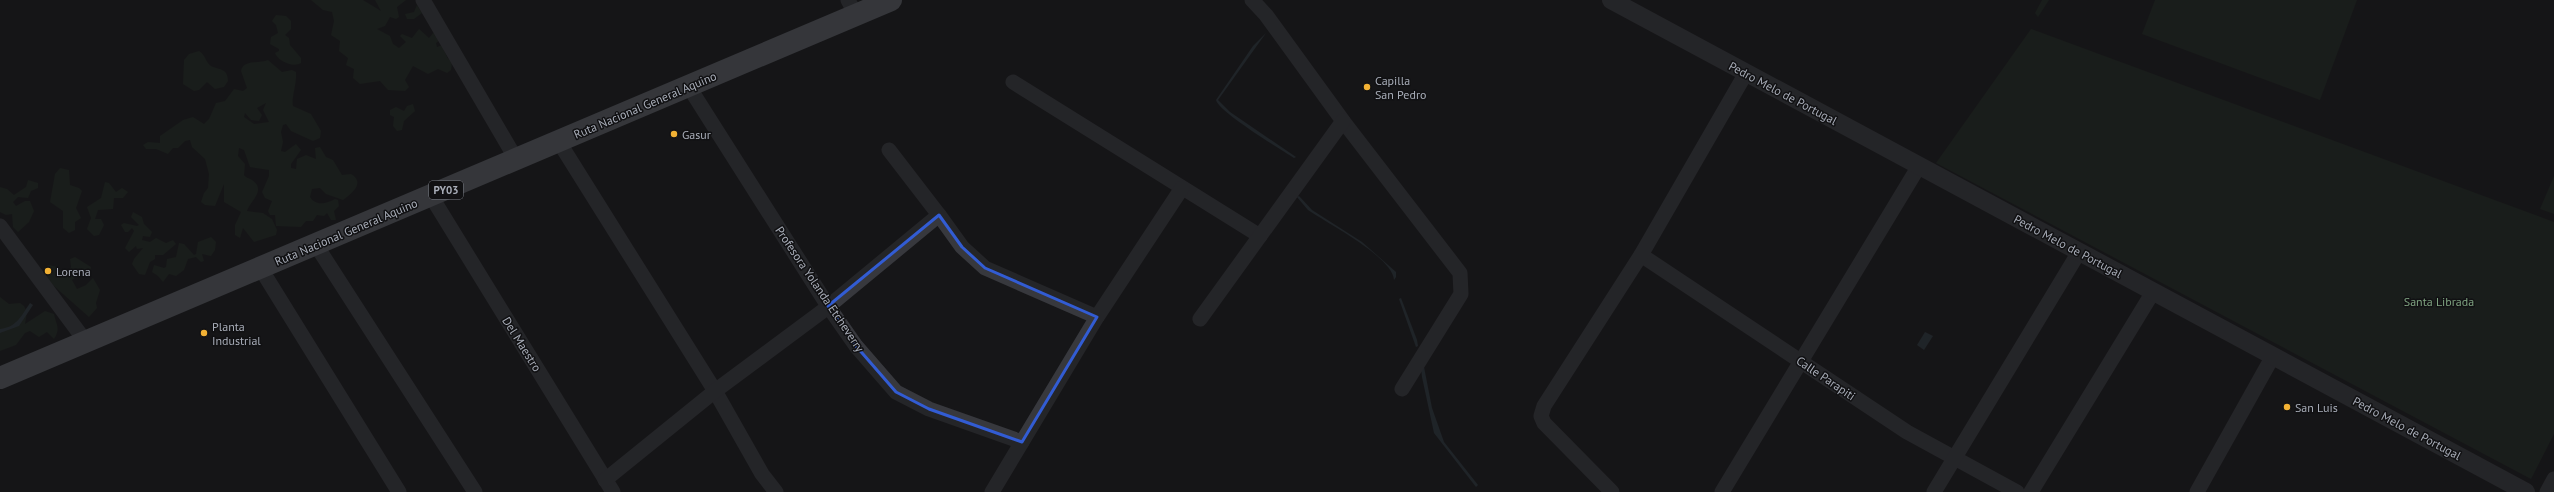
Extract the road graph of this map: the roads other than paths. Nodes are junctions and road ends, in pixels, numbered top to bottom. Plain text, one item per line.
1 (423, 0) edge
2 (891, 0) edge
3 (1252, 0) edge
4 (1611, 0) edge
5 (852, 8) edge
6 (1746, 73) junction
7 (1013, 82) dead end
8 (689, 87) junction
9 (1343, 121) junction
10 (559, 142) junction
11 (889, 150) dead end
12 (516, 159) junction
13 (1919, 166) junction
14 (1182, 188) junction
15 (431, 196) junction
16 (939, 215) junction
17 (0, 226) edge
18 (1260, 236) junction
19 (316, 245) junction
20 (2080, 252) junction
21 (1641, 255) junction
22 (261, 269) junction
23 (2153, 292) junction
24 (828, 306) junction
25 (1097, 317) junction
26 (1200, 319) dead end
27 (86, 342) junction
28 (2273, 356) junction
29 (1801, 361) junction
30 (0, 378) edge
31 (1402, 389) dead end
32 (715, 391) junction
33 (1022, 442) junction
34 (1954, 458) junction
35 (2554, 479) edge
36 (609, 486) edge
37 (399, 492) edge
38 (475, 492) edge
39 (776, 492) edge
40 (992, 492) edge
41 (1612, 492) edge
42 (1722, 492) edge
43 (1934, 492) edge
44 (2017, 492) edge
45 (2031, 492) edge
46 (2197, 492) edge
47 (2526, 492) edge
48 (2547, 492) edge

1 - 12 street
2 - 5 highway, Ruta Nacional General Aquino / PY03
3 - 9 street
4 - 6 street, Pedro Melo de Portugal
5 - 8 highway, Ruta Nacional General Aquino / PY03
6 - 13 street, Pedro Melo de Portugal
6 - 21 street
7 - 14 street
8 - 10 highway, Ruta Nacional General Aquino / PY03
8 - 24 street, Profesora Yolanda Etcheverry
9 - 18 street
9 - 31 street
10 - 12 highway, Ruta Nacional General Aquino / PY03
10 - 32 street
11 - 16 street
12 - 15 highway, Ruta Nacional General Aquino / PY03
13 - 20 street, Pedro Melo de Portugal
13 - 29 street
14 - 18 street
14 - 25 street
15 - 19 highway, Ruta Nacional General Aquino / PY03
15 - 36 street, Del Maestro
16 - 24 street
16 - 25 street
17 - 27 street
18 - 26 street
19 - 22 highway, Ruta Nacional General Aquino / PY03
19 - 38 street
20 - 23 street, Pedro Melo de Portugal
20 - 34 street
21 - 29 street, Calle Parapiti
21 - 41 street
22 - 27 highway, Ruta Nacional General Aquino / PY03
22 - 37 street
23 - 28 street, Pedro Melo de Portugal
23 - 45 street
24 - 32 street
24 - 33 street, Profesora Yolanda Etcheverry
25 - 33 street
27 - 30 highway, Ruta Nacional General Aquino / PY03
28 - 46 street
28 - 47 street, Pedro Melo de Portugal
29 - 34 street, Calle Parapiti
29 - 42 street
32 - 36 street
32 - 39 street
33 - 40 street
34 - 43 street
34 - 44 street, Calle Parapiti
35 - 48 street

